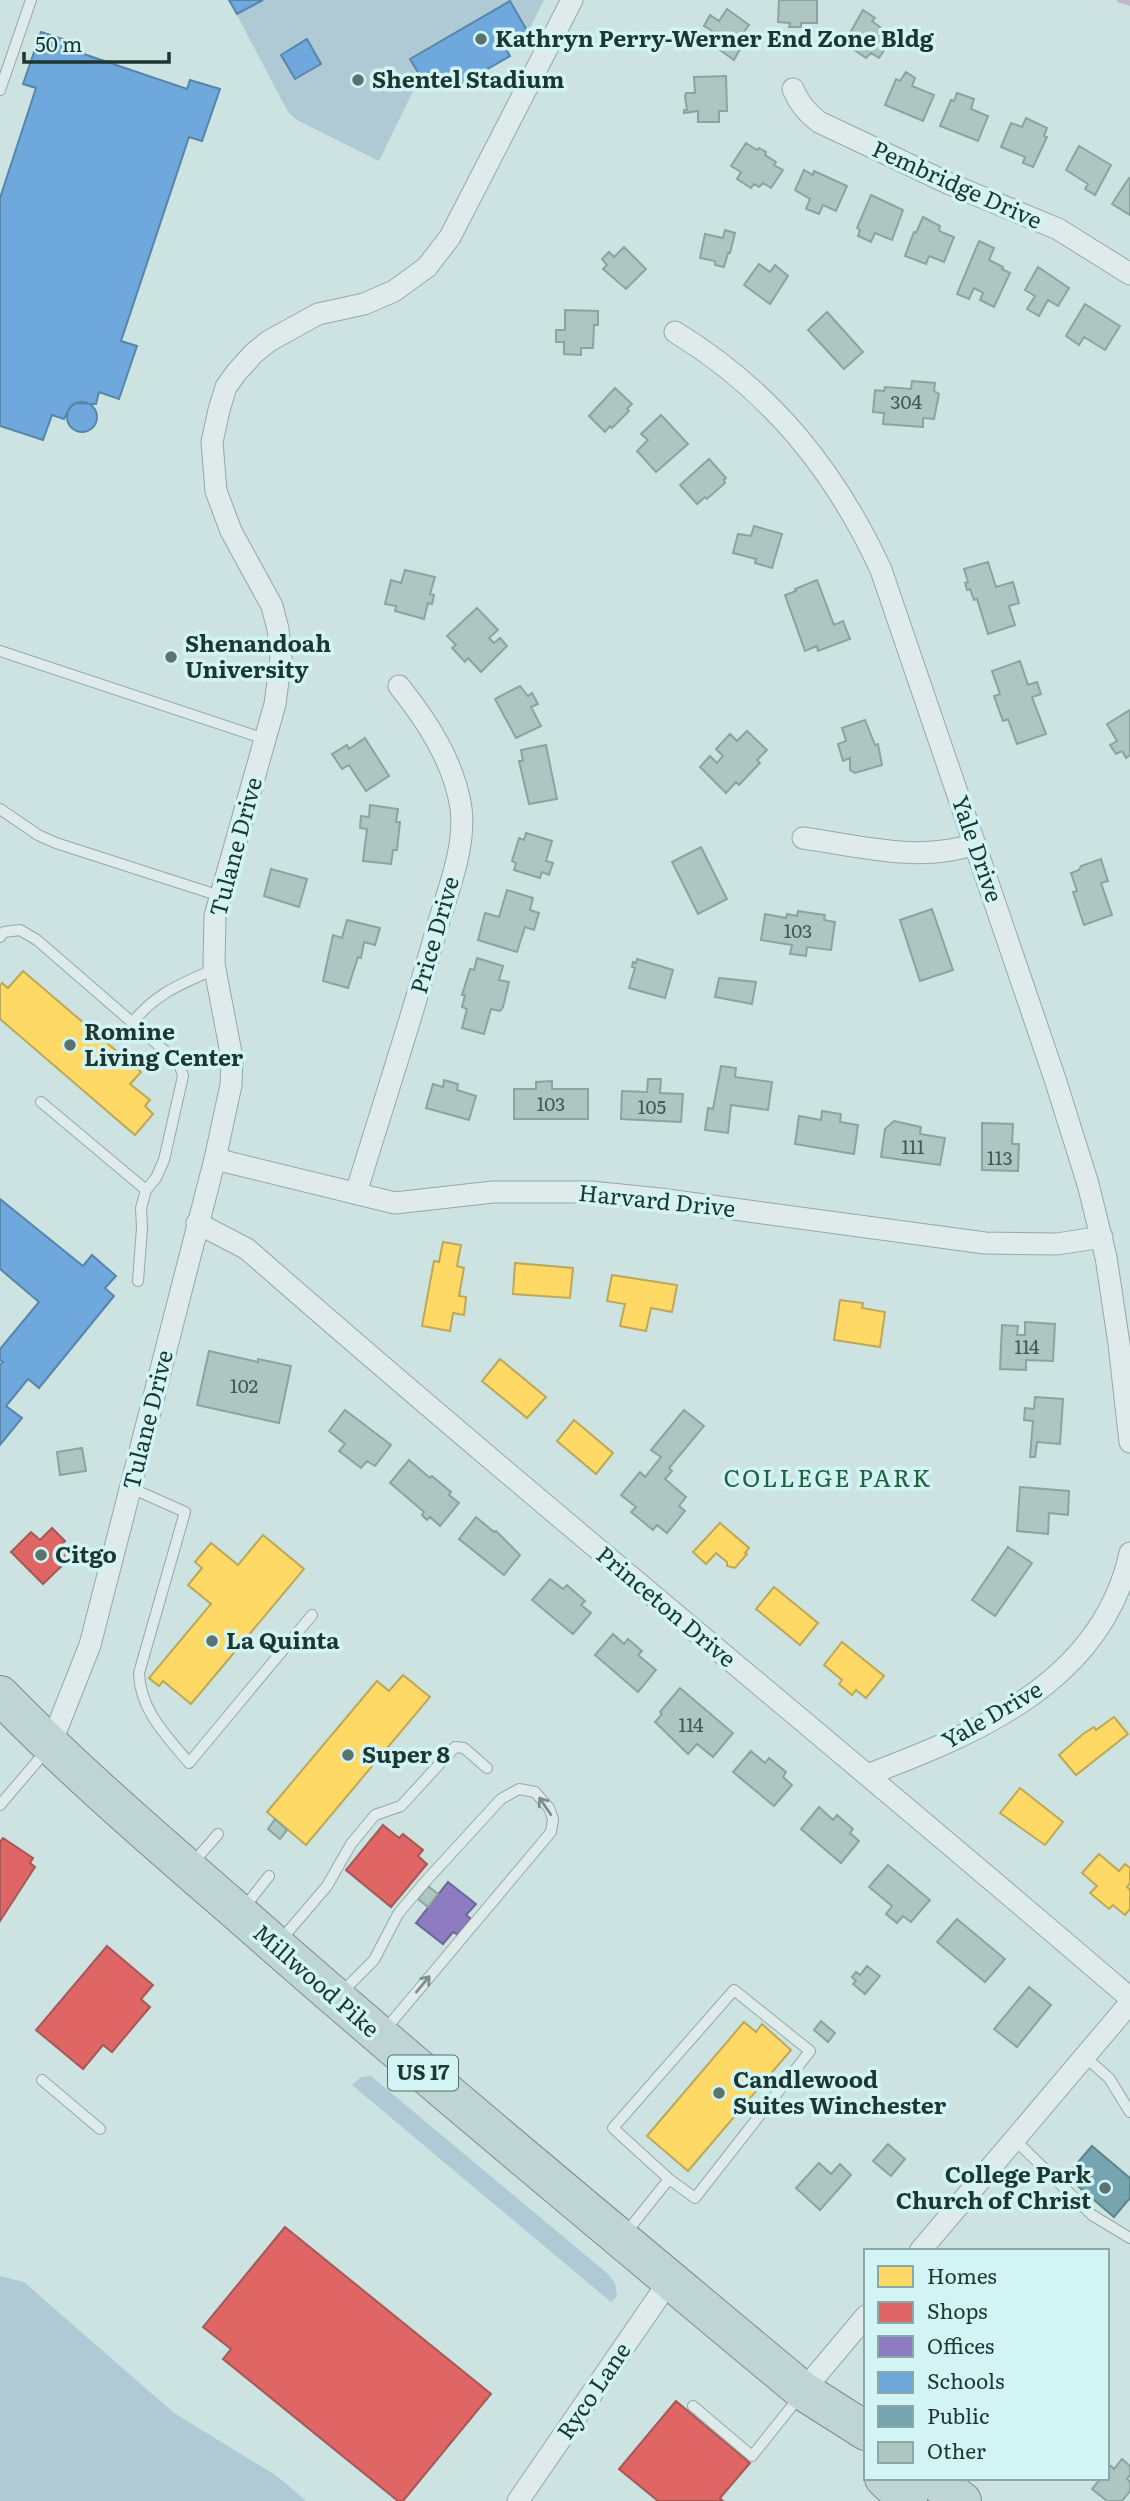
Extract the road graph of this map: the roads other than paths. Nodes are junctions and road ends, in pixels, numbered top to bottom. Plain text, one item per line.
1 (31, 0) edge
2 (572, 0) edge
3 (793, 89) dead end
4 (0, 90) edge
5 (1130, 274) edge
6 (675, 332) dead end
7 (0, 651) edge
8 (399, 685) dead end
9 (265, 739) junction
10 (0, 809) edge
11 (803, 838) dead end
12 (975, 844) junction
13 (220, 896) junction
14 (0, 937) edge
15 (215, 969) junction
16 (133, 1022) junction
17 (41, 1102) dead end
18 (215, 1159) junction
19 (146, 1190) junction
20 (356, 1193) junction
21 (197, 1223) junction
22 (1102, 1237) junction
23 (138, 1281) dead end
24 (1130, 1442) edge
25 (131, 1488) junction
26 (1130, 1553) edge
27 (313, 1615) dead end
28 (0, 1695) edge
29 (50, 1746) junction
30 (487, 1768) dead end
31 (867, 1775) junction
32 (0, 1805) edge
33 (218, 1834) dead end
34 (188, 1869) junction
35 (269, 1876) dead end
36 (239, 1913) junction
37 (276, 1946) junction
38 (336, 1998) junction
39 (1130, 2001) edge
40 (380, 2036) junction
41 (1084, 2056) junction
42 (42, 2080) dead end
43 (1130, 2112) edge
44 (100, 2129) dead end
45 (1014, 2139) junction
46 (669, 2179) junction
47 (1130, 2238) edge
48 (621, 2239) junction
49 (922, 2249) edge
50 (670, 2280) junction
51 (864, 2318) edge
52 (803, 2391) junction
53 (693, 2406) dead end
54 (864, 2430) edge
55 (864, 2459) edge
56 (886, 2480) edge
57 (934, 2480) edge
58 (518, 2501) edge
59 (908, 2501) edge
60 (962, 2501) edge

1 - 4 lane
2 - 9 street, Tulane Drive
3 - 5 street, Pembridge Drive
6 - 12 street, Yale Drive
7 - 9 lane
8 - 20 street, Price Drive
9 - 13 street, Tulane Drive
10 - 13 lane
11 - 12 street
12 - 22 street, Yale Drive
13 - 15 street, Tulane Drive
14 - 16 lane
15 - 16 lane
15 - 18 street, Tulane Drive
16 - 19 lane
17 - 19 lane
18 - 20 street, Harvard Drive
18 - 21 street, Tulane Drive
19 - 23 lane
20 - 22 street, Harvard Drive
21 - 25 street, Tulane Drive
21 - 31 street, Princeton Drive
22 - 24 street, Yale Drive
25 - 27 lane
25 - 29 street, Tulane Drive
26 - 31 street, Yale Drive
28 - 29 highway, Millwood Pike / US 17
29 - 32 lane
29 - 34 highway, Millwood Pike / US 17
30 - 37 lane
31 - 39 street, Princeton Drive
33 - 34 lane
34 - 36 highway, Millwood Pike / US 17
35 - 36 lane
36 - 37 highway, Millwood Pike / US 17
37 - 38 highway, Millwood Pike / US 17
38 - 40 highway, Millwood Pike / US 17
40 -> 38 lane
39 - 41 street
40 - 48 highway, Millwood Pike / US 17
41 - 43 lane
41 - 45 street
42 - 44 lane
45 - 47 lane
45 - 49 street
46 - 46 lane
46 - 48 lane
48 - 50 highway, Millwood Pike / US 17
50 - 52 highway, Millwood Pike / US 17
50 - 58 street, Ryco Lane
51 - 52 street
52 - 53 lane
52 - 54 highway, Millwood Pike / US 17
52 - 55 highway, Millwood Pike / US 17
56 - 59 highway
57 - 60 highway

